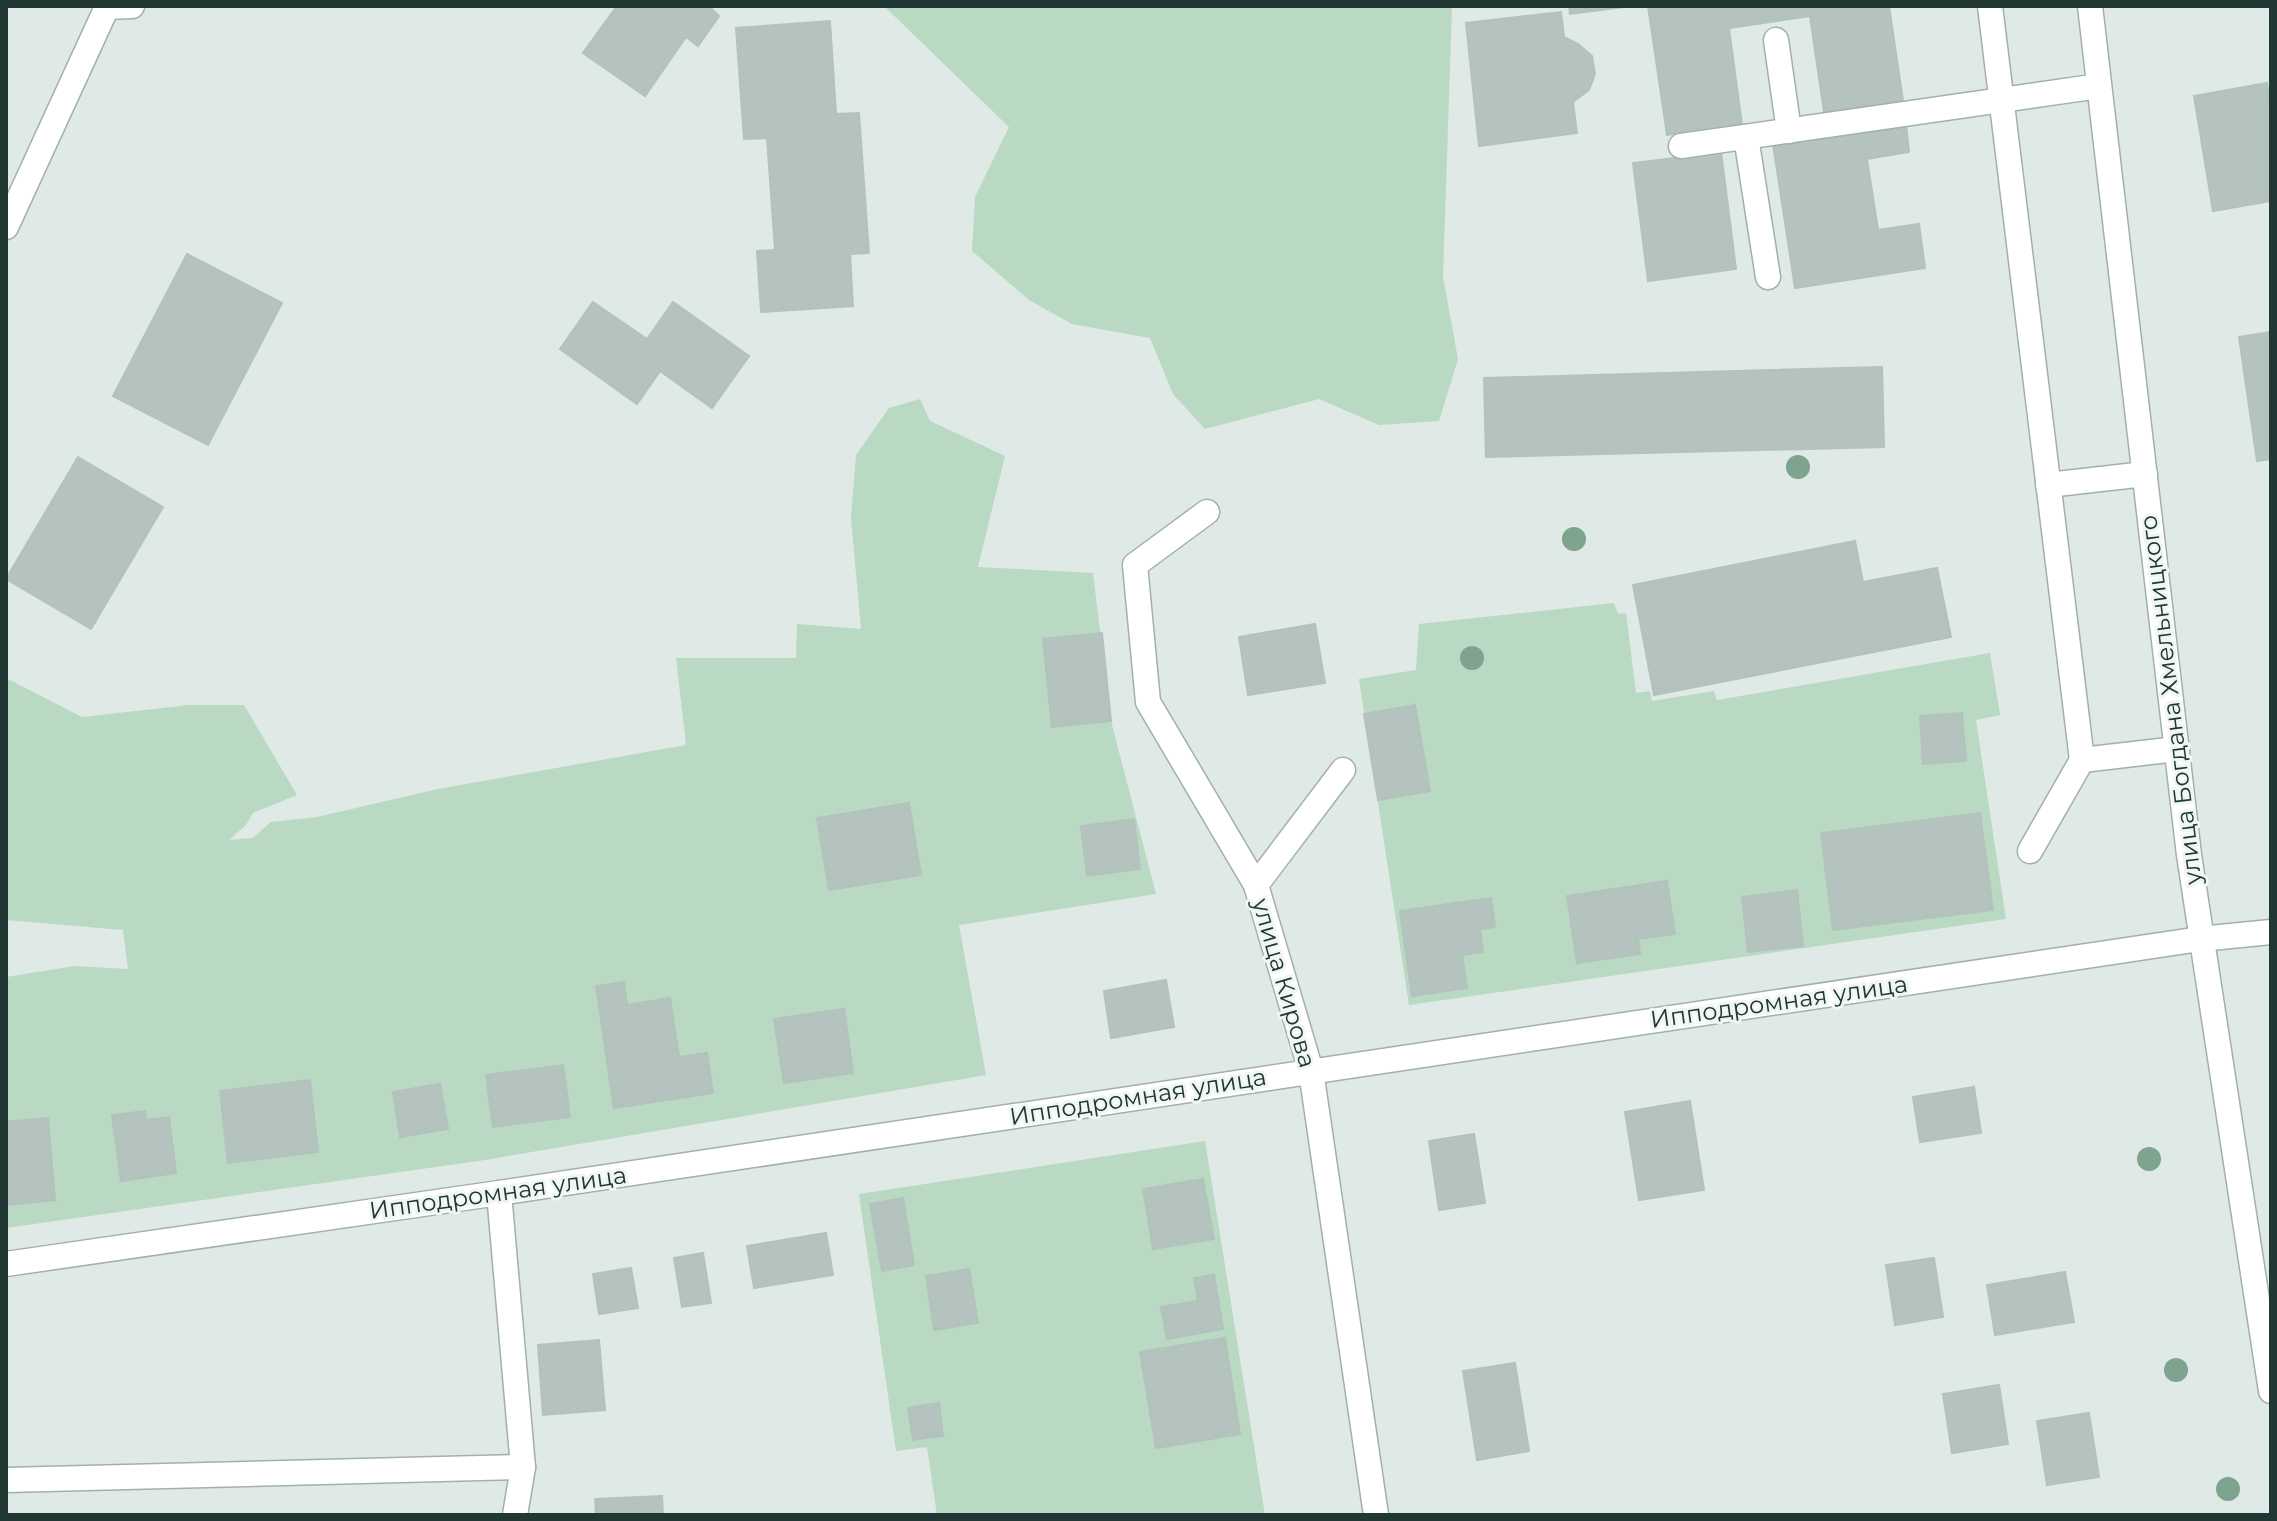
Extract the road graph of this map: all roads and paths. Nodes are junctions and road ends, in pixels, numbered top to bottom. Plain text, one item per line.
1 (115, 6) edge
2 (1990, 6) edge
3 (2090, 6) edge
4 (1776, 40) dead end
5 (2099, 86) junction
6 (2001, 101) junction
7 (1789, 131) junction
8 (1746, 137) junction
9 (1681, 146) dead end
10 (6, 227) edge
11 (1768, 277) dead end
12 (2145, 474) junction
13 (2048, 485) junction
14 (1207, 512) dead end
15 (2177, 749) junction
16 (2082, 760) junction
17 (1343, 770) dead end
18 (2030, 851) dead end
19 (1256, 885) junction
20 (2271, 932) edge
21 (2200, 939) junction
22 (1311, 1071) junction
23 (499, 1193) junction
24 (6, 1264) edge
25 (2271, 1391) edge
26 (523, 1467) junction
27 (6, 1480) edge
28 (515, 1515) edge
29 (1376, 1515) edge

1 - 10 street
2 - 6 street
3 - 5 street, улица Богдана Хмельницкого
4 - 7 street
5 - 6 street
5 - 12 street, улица Богдана Хмельницкого
6 - 7 street
6 - 13 street
7 - 8 street
8 - 9 street
8 - 11 street
12 - 13 street
12 - 15 street, улица Богдана Хмельницкого
13 - 16 street
14 - 19 street, улица Кирова
15 - 16 street
15 - 21 street, улица Богдана Хмельницкого
16 - 18 street
17 - 19 street
19 - 22 street, улица Кирова
20 - 21 street, Ипподромная улица
21 - 22 street, Ипподромная улица
21 - 25 street, улица Богдана Хмельницкого
22 - 23 street, Ипподромная улица
22 - 29 street, улица Кирова
23 - 24 street, Ипподромная улица
23 - 26 street
26 - 27 street
26 - 28 street

